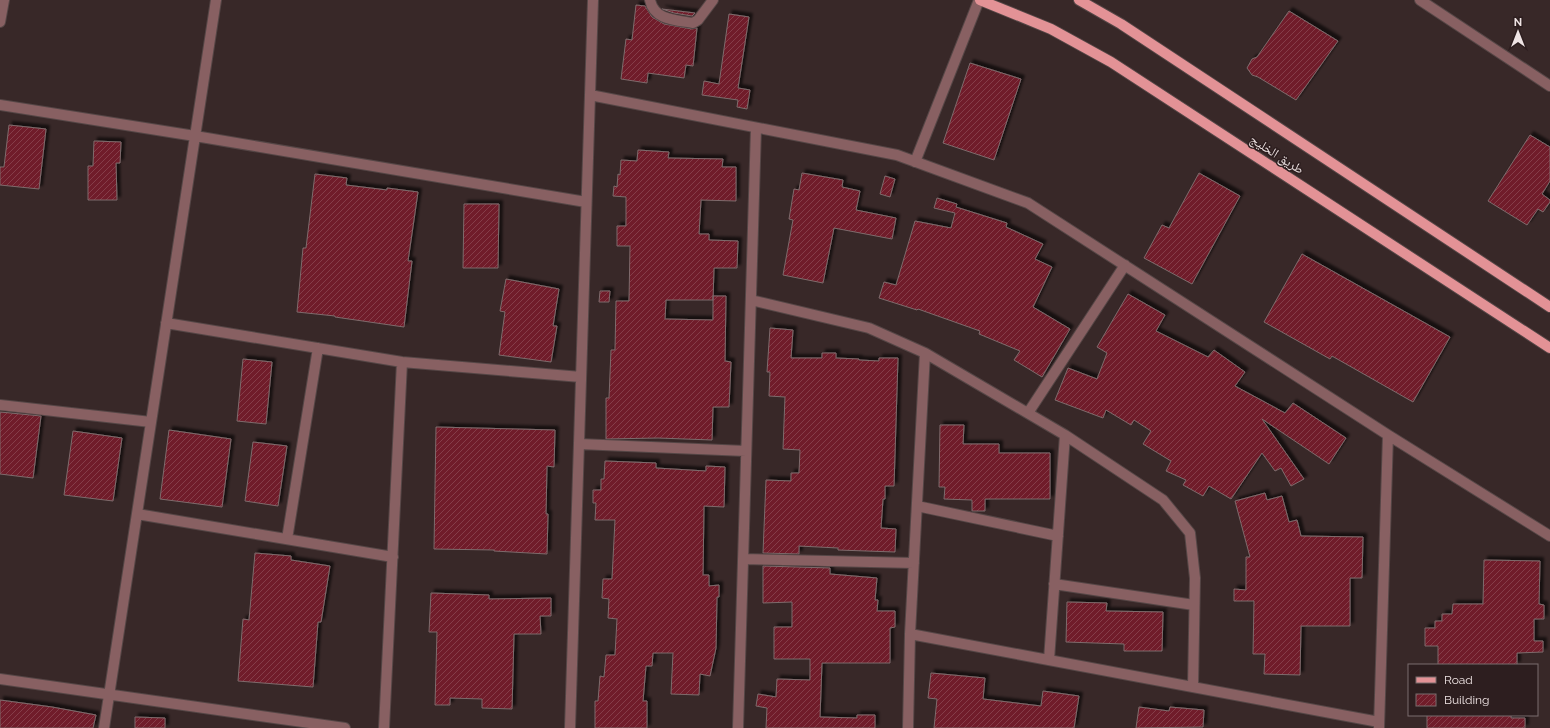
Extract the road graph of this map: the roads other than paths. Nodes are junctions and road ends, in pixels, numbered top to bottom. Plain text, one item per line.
1 (4, 0) edge
2 (216, 0) edge
3 (593, 0) edge
4 (650, 0) edge
5 (713, 0) edge
6 (979, 0) edge
7 (1078, 0) edge
8 (1420, 0) edge
9 (0, 22) edge
10 (1550, 86) edge
11 (590, 96) junction
12 (0, 105) edge
13 (756, 128) junction
14 (195, 136) junction
15 (915, 162) junction
16 (586, 202) junction
17 (1125, 265) junction
18 (751, 300) junction
19 (1550, 307) edge
20 (166, 323) junction
21 (318, 348) junction
22 (1550, 348) edge
23 (925, 353) junction
24 (402, 362) junction
25 (581, 377) junction
26 (0, 405) edge
27 (1028, 413) junction
28 (151, 422) junction
29 (1065, 435) junction
30 (1388, 435) junction
31 (579, 444) junction
32 (746, 451) junction
33 (917, 506) junction
34 (137, 514) junction
35 (1058, 536) junction
36 (1550, 536) edge
37 (287, 539) junction
38 (393, 557) junction
39 (743, 559) junction
40 (914, 563) junction
41 (1054, 584) junction
42 (1194, 605) junction
43 (910, 634) junction
44 (1049, 660) junction
45 (0, 679) edge
46 (1194, 687) junction
47 (109, 694) junction
48 (1379, 725) edge
49 (104, 728) edge
50 (345, 728) edge
51 (384, 728) edge
52 (570, 728) edge
53 (738, 728) edge
54 (908, 728) edge

1 - 9 street
2 - 14 street
3 - 11 street
4 - 5 street
6 - 15 street
6 - 22 main road, طريق الخليج
7 - 19 main road, طريق الخليج
8 - 10 street
11 - 13 street
11 - 16 street
12 - 14 street
13 - 15 street
13 - 18 street
14 - 16 street
14 - 20 street
15 - 17 street
16 - 25 street
17 - 27 street
17 - 30 street
18 - 23 street
18 - 32 street
20 - 21 street
20 - 28 street
21 - 24 street
21 - 37 street
23 - 27 street
23 - 33 street
24 - 25 street
24 - 38 street
25 - 31 street
26 - 28 street
27 - 29 street
28 - 34 street
29 - 35 street
29 - 42 street
30 - 36 street
30 - 48 street
31 - 32 street
31 - 52 street
32 - 39 street
33 - 35 street
33 - 40 street
34 - 37 street
34 - 47 street
35 - 41 street
37 - 38 street
38 - 51 street
39 - 40 street
39 - 53 street
40 - 43 street
41 - 42 street
41 - 44 street
42 - 46 street
43 - 44 street
43 - 54 street
44 - 46 street
45 - 47 street
46 - 48 street
47 - 49 street
47 - 50 street

